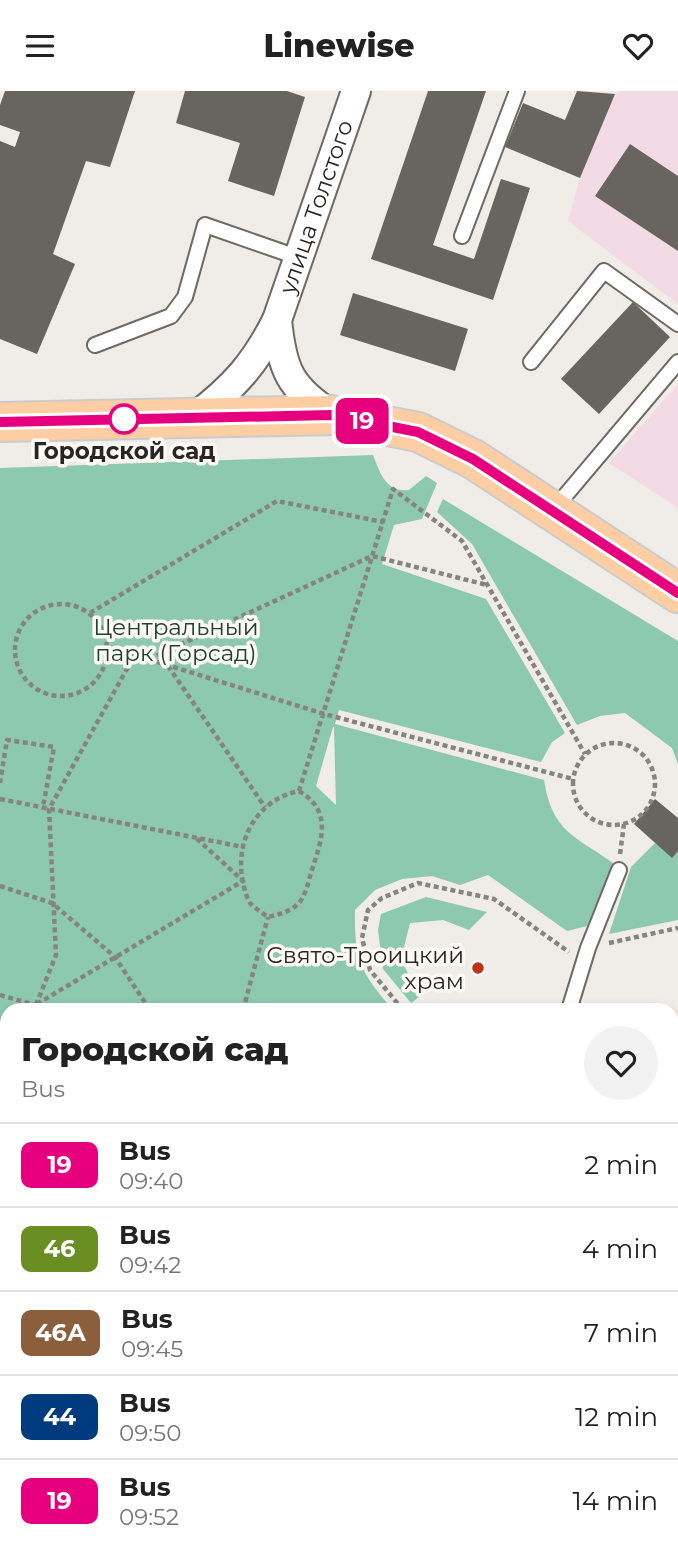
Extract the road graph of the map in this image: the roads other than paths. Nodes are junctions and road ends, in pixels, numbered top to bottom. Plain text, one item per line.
1 (356, 91) edge
2 (517, 91) edge
3 (462, 236) dead end
4 (297, 257) junction
5 (277, 320) junction
6 (678, 324) edge
7 (95, 345) dead end
8 (531, 362) dead end
9 (678, 362) edge
10 (332, 415) junction
11 (195, 417) junction
12 (0, 422) edge
13 (552, 511) junction
14 (678, 593) edge
15 (619, 870) road end
16 (571, 1003) edge

1 - 4 street, улица Толстого
2 - 3 lane
4 - 5 street, улица Толстого
4 - 7 lane
5 - 10 street, улица Толстого
5 - 11 street, улица Толстого
6 - 8 lane
9 - 13 lane
10 - 11 main road
10 - 13 main road
11 - 12 main road
13 - 14 main road
15 - 16 lane

